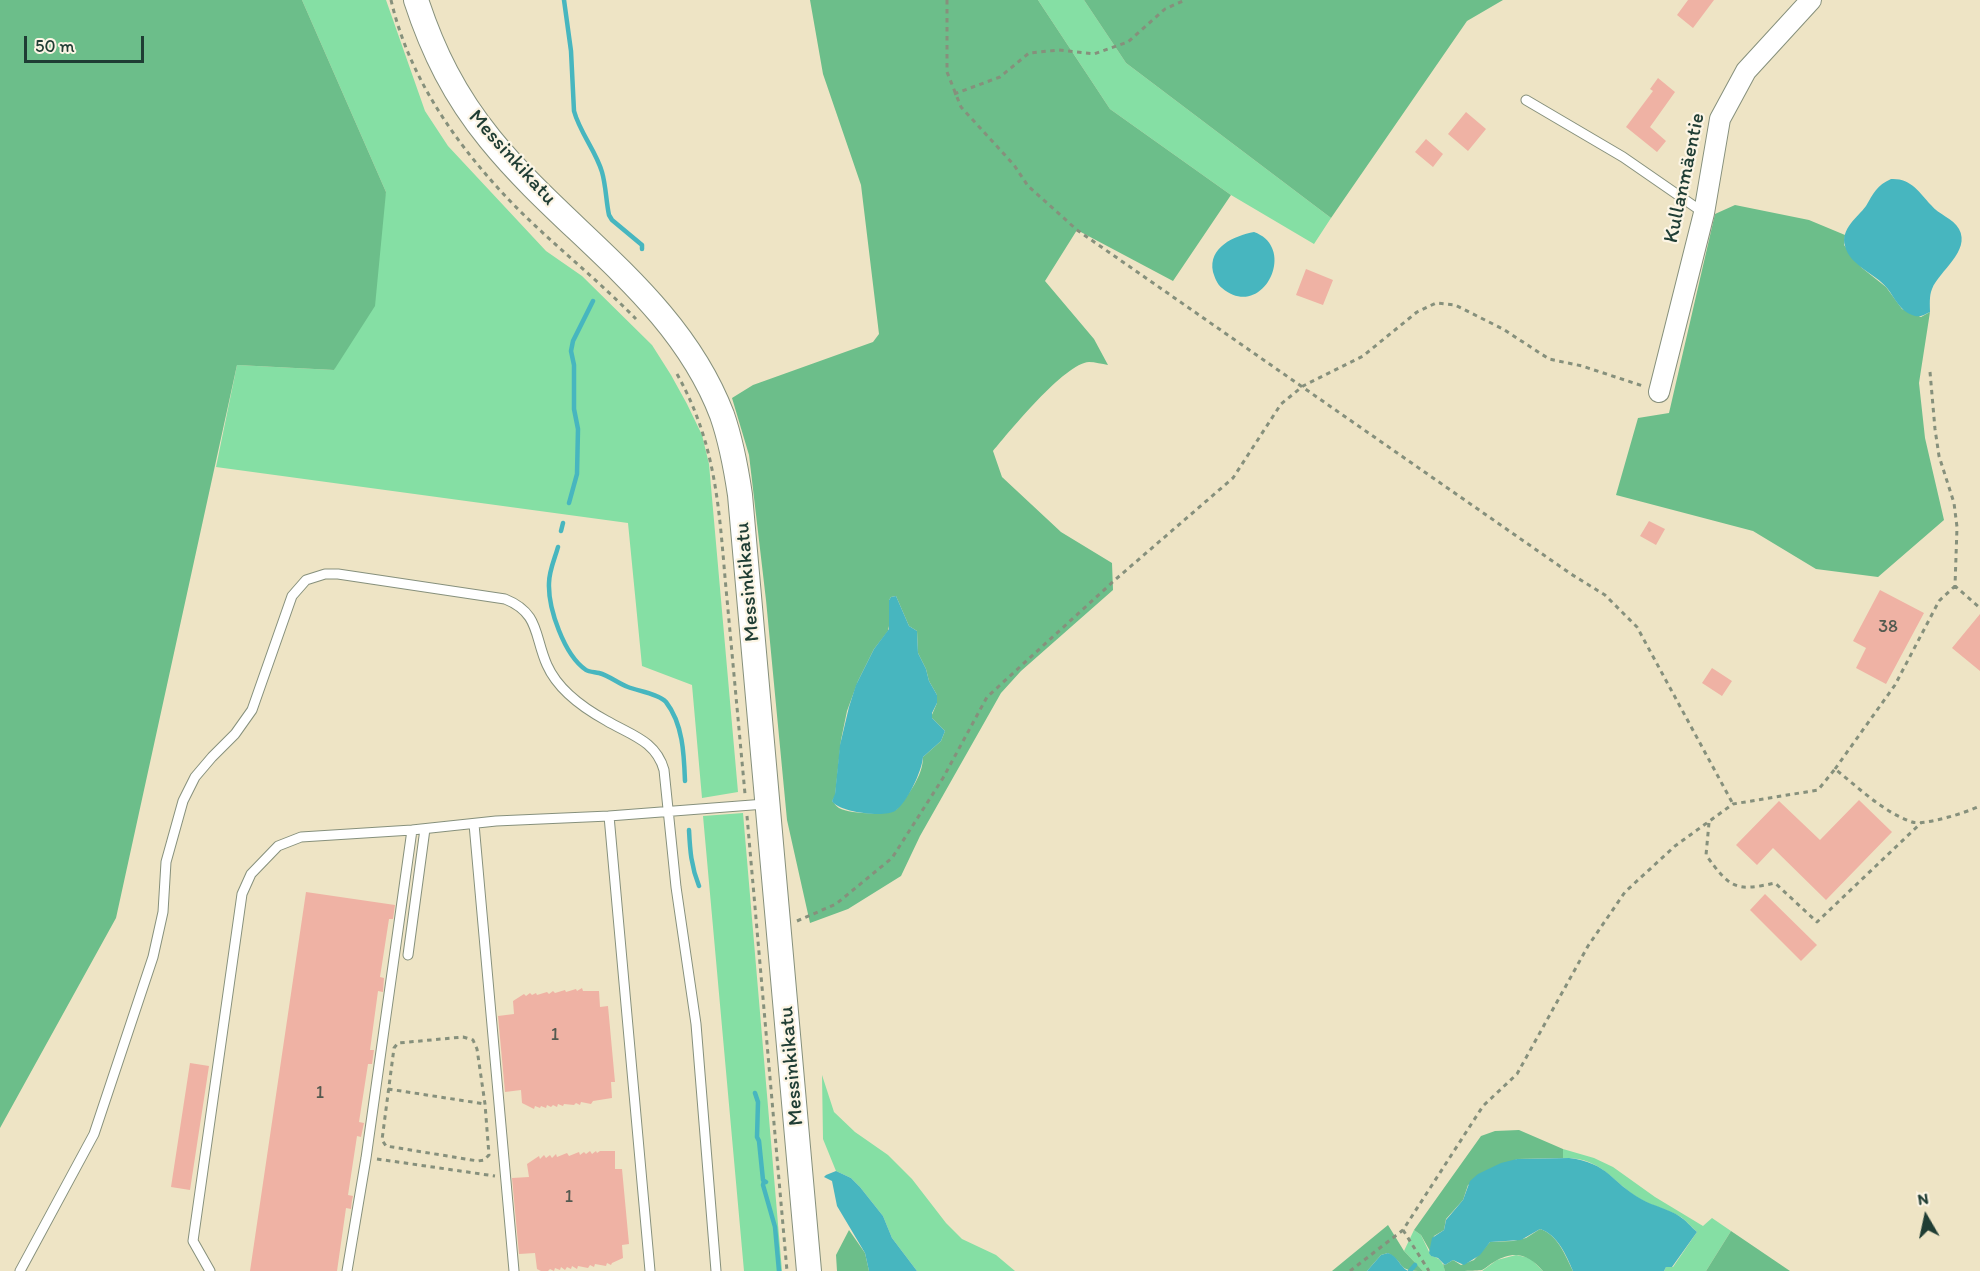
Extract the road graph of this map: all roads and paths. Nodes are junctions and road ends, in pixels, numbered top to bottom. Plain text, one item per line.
1 (391, 0) edge
2 (416, 0) edge
3 (947, 0) edge
4 (1185, 0) edge
5 (1811, 0) edge
6 (954, 94) junction
7 (1526, 100) dead end
8 (1704, 213) junction
9 (643, 325) dead end
10 (672, 365) dead end
11 (1930, 372) dead end
12 (1303, 386) junction
13 (1659, 392) joint
14 (1955, 586) junction
15 (1980, 608) edge
16 (1835, 769) junction
17 (757, 804) junction
18 (1733, 804) junction
19 (1980, 806) edge
20 (668, 811) junction
21 (609, 816) junction
22 (1922, 822) junction
23 (1709, 823) junction
24 (474, 824) junction
25 (425, 829) junction
26 (412, 831) junction
27 (779, 928) junction
28 (408, 955) dead end
29 (388, 1089) junction
30 (485, 1104) junction
31 (366, 1158) junction
32 (506, 1178) junction
33 (1403, 1230) junction
34 (20, 1271) edge
35 (210, 1271) edge
36 (347, 1271) edge
37 (514, 1271) edge
38 (650, 1271) edge
39 (716, 1271) edge
40 (787, 1271) edge
41 (810, 1271) edge
42 (1350, 1271) edge
43 (1429, 1271) edge

1 - 9 path
2 - 17 street, Messinkikatu
3 - 6 path
4 - 6 path
5 - 8 street, Kullanmäentie
6 - 12 path
7 - 8 lane
8 - 13 street, Kullanmäentie
10 - 17 path
11 - 14 path
12 - 13 path
12 - 18 path
12 - 27 path
14 - 15 path
14 - 16 path
16 - 18 path
16 - 22 path
17 - 20 lane
17 - 27 street, Messinkikatu
17 - 40 path
18 - 23 path
19 - 22 path
20 - 21 lane
20 - 34 lane
20 - 39 lane
21 - 24 lane
21 - 38 lane
22 - 23 path
23 - 33 path
24 - 25 lane
24 - 32 lane
25 - 26 lane
25 - 28 lane
26 - 31 lane
26 - 35 lane
27 - 41 street, Messinkikatu
29 - 30 path
29 - 30 path
29 - 30 path
31 - 32 path
31 - 36 lane
32 - 37 lane
33 - 42 path
33 - 43 path

